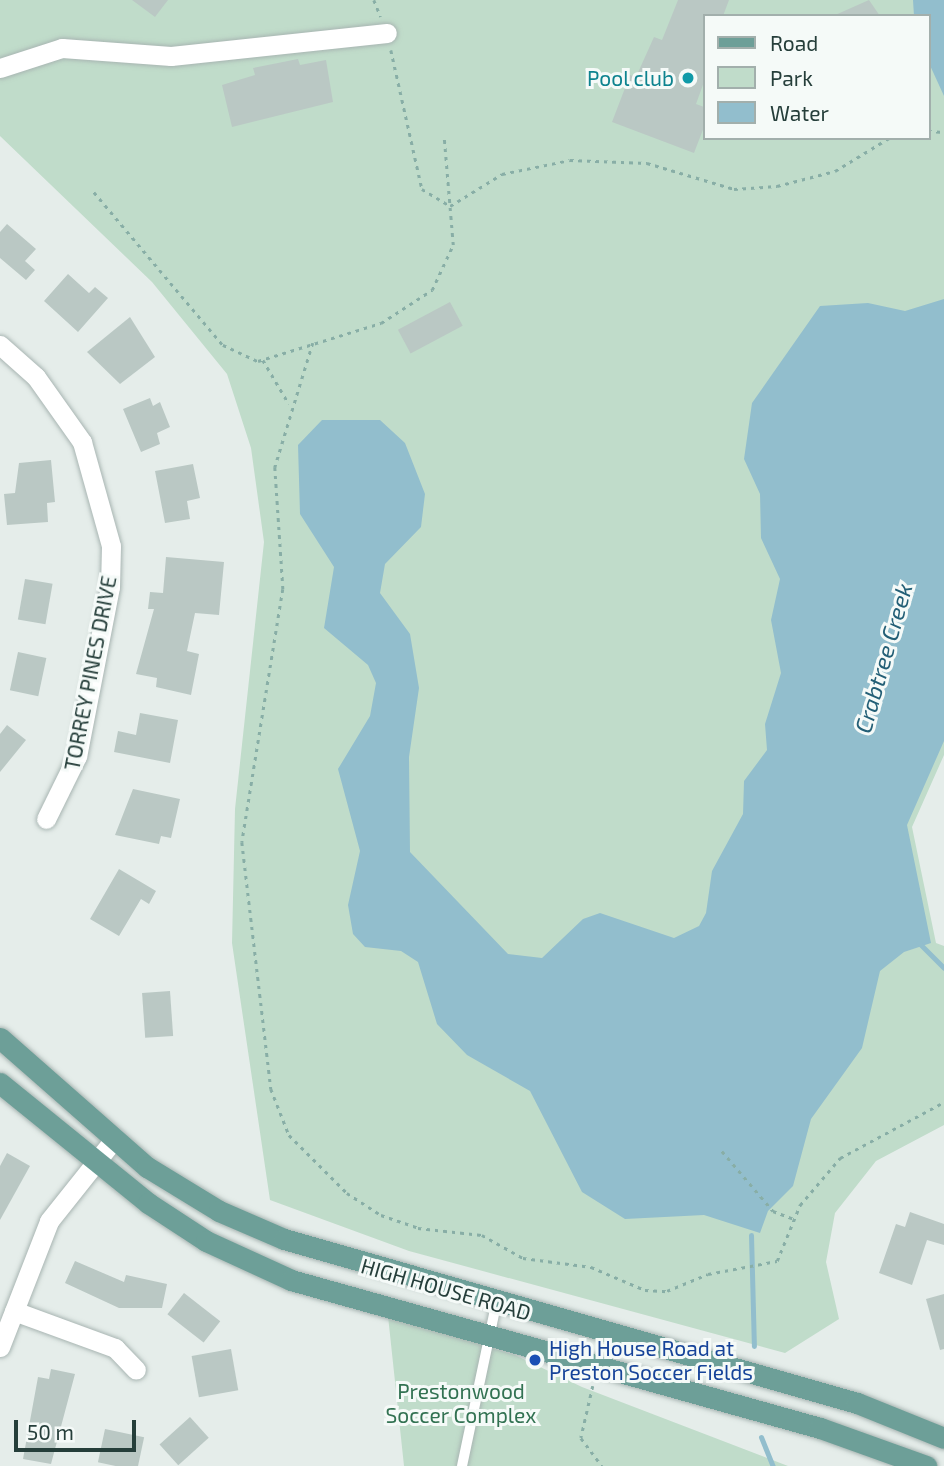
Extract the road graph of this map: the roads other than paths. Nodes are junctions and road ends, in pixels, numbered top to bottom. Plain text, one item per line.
1 (387, 33) road end
2 (0, 68) edge
3 (0, 345) edge
4 (46, 819) dead end
5 (0, 1038) edge
6 (0, 1083) edge
7 (115, 1138) junction
8 (93, 1164) junction
9 (496, 1304) junction
10 (13, 1311) junction
11 (488, 1335) junction
12 (0, 1348) edge
13 (136, 1370) dead end
14 (944, 1438) edge
15 (462, 1466) edge
16 (926, 1466) edge

1 - 2 street
3 - 4 street, TORREY PINES DRIVE
5 - 7 main road, HIGH HOUSE ROAD
6 - 8 main road, HIGH HOUSE ROAD
7 - 8 street
7 - 9 main road, HIGH HOUSE ROAD
8 - 10 street
8 - 11 main road, HIGH HOUSE ROAD
9 - 11 lane
9 - 14 main road, HIGH HOUSE ROAD
10 - 12 street
10 - 13 street
11 - 15 lane
11 - 16 main road, HIGH HOUSE ROAD

